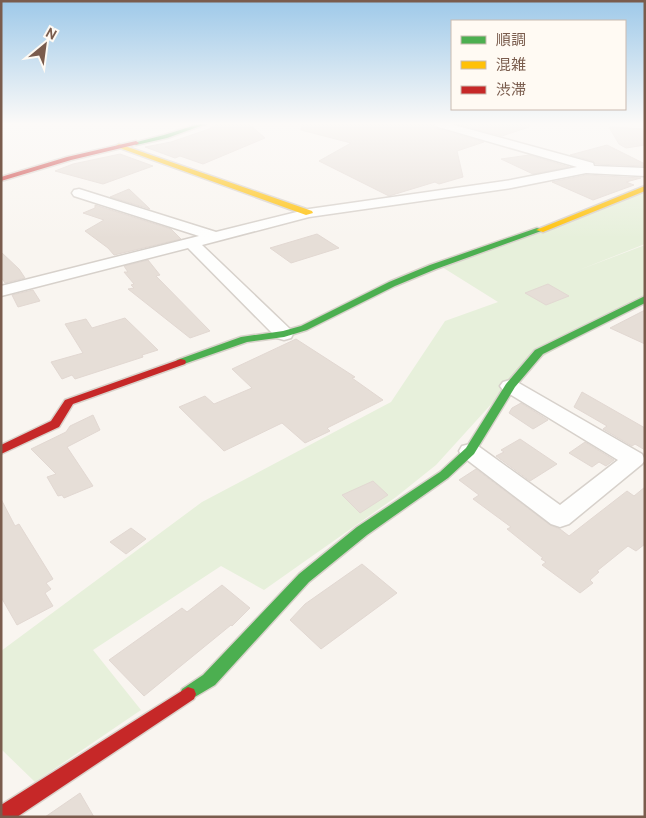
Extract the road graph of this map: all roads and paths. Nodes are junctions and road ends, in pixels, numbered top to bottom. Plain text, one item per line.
1 (55, 162) edge
2 (165, 162) edge
3 (573, 162) edge
4 (594, 168) junction
5 (645, 172) edge
6 (1, 179) edge
7 (645, 188) edge
8 (79, 193) dead end
9 (309, 213) junction
10 (213, 236) junction
11 (192, 244) junction
12 (1, 291) edge
13 (645, 298) edge
14 (284, 334) junction
15 (510, 386) junction
16 (1, 450) edge
17 (470, 451) junction
18 (1, 816) edge

1 - 6 street
2 - 9 street
3 - 4 street
4 - 5 street
4 - 9 street
7 - 14 street
8 - 10 street
9 - 10 street
10 - 11 street
11 - 12 street
11 - 14 street
13 - 15 street
14 - 16 street
15 - 17 street
15 - 17 street
17 - 18 street

